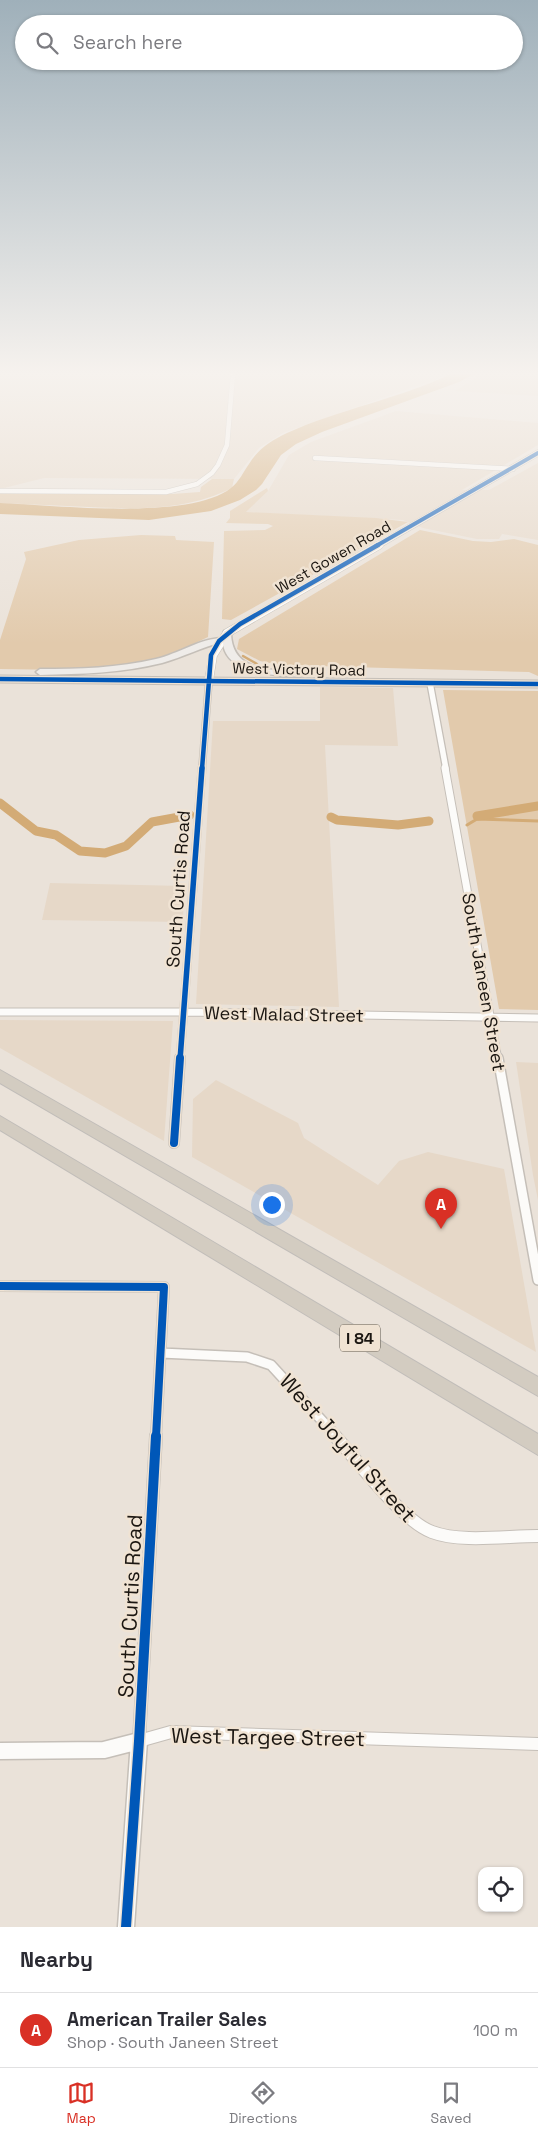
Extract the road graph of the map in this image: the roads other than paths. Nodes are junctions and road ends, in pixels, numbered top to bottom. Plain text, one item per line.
1 (219, 464) edge
2 (422, 464) edge
3 (521, 464) edge
4 (513, 469) junction
5 (0, 491) edge
6 (224, 636) junction
7 (0, 672) edge
8 (0, 679) edge
9 (209, 680) junction
10 (368, 682) junction
11 (430, 683) junction
12 (538, 684) edge
13 (0, 1012) edge
14 (185, 1012) junction
15 (491, 1018) junction
16 (538, 1018) edge
17 (0, 1076) edge
18 (0, 1122) edge
19 (174, 1143) dead end
20 (538, 1280) edge
21 (0, 1286) edge
22 (161, 1353) junction
23 (538, 1388) edge
24 (538, 1445) edge
25 (538, 1536) edge
26 (139, 1741) junction
27 (538, 1744) edge
28 (0, 1751) edge
29 (126, 1927) edge

1 - 5 street
2 - 4 street
3 - 4 street, West Gowen Road
4 - 6 street, West Gowen Road
6 - 7 main road
6 - 9 street, South Curtis Road
6 - 10 main road
8 - 9 main road, West Victory Road
9 - 10 main road, West Victory Road
9 - 14 street, South Curtis Road
10 - 11 main road, West Victory Road
11 - 12 main road, West Victory Road
11 - 15 street, South Janeen Street
13 - 14 street, West Malad Street
14 - 15 street, West Malad Street
14 - 19 street, South Curtis Road
15 - 16 street, West Malad Street
15 - 20 street, South Janeen Street
17 - 23 highway, I 84
18 - 24 highway, I 84
21 - 22 street, South Curtis Road
22 - 25 street, West Joyful Street
22 - 26 street, South Curtis Road
26 - 27 street, West Targee Street
26 - 28 street, West Targee Street
26 - 29 street, South Curtis Road

